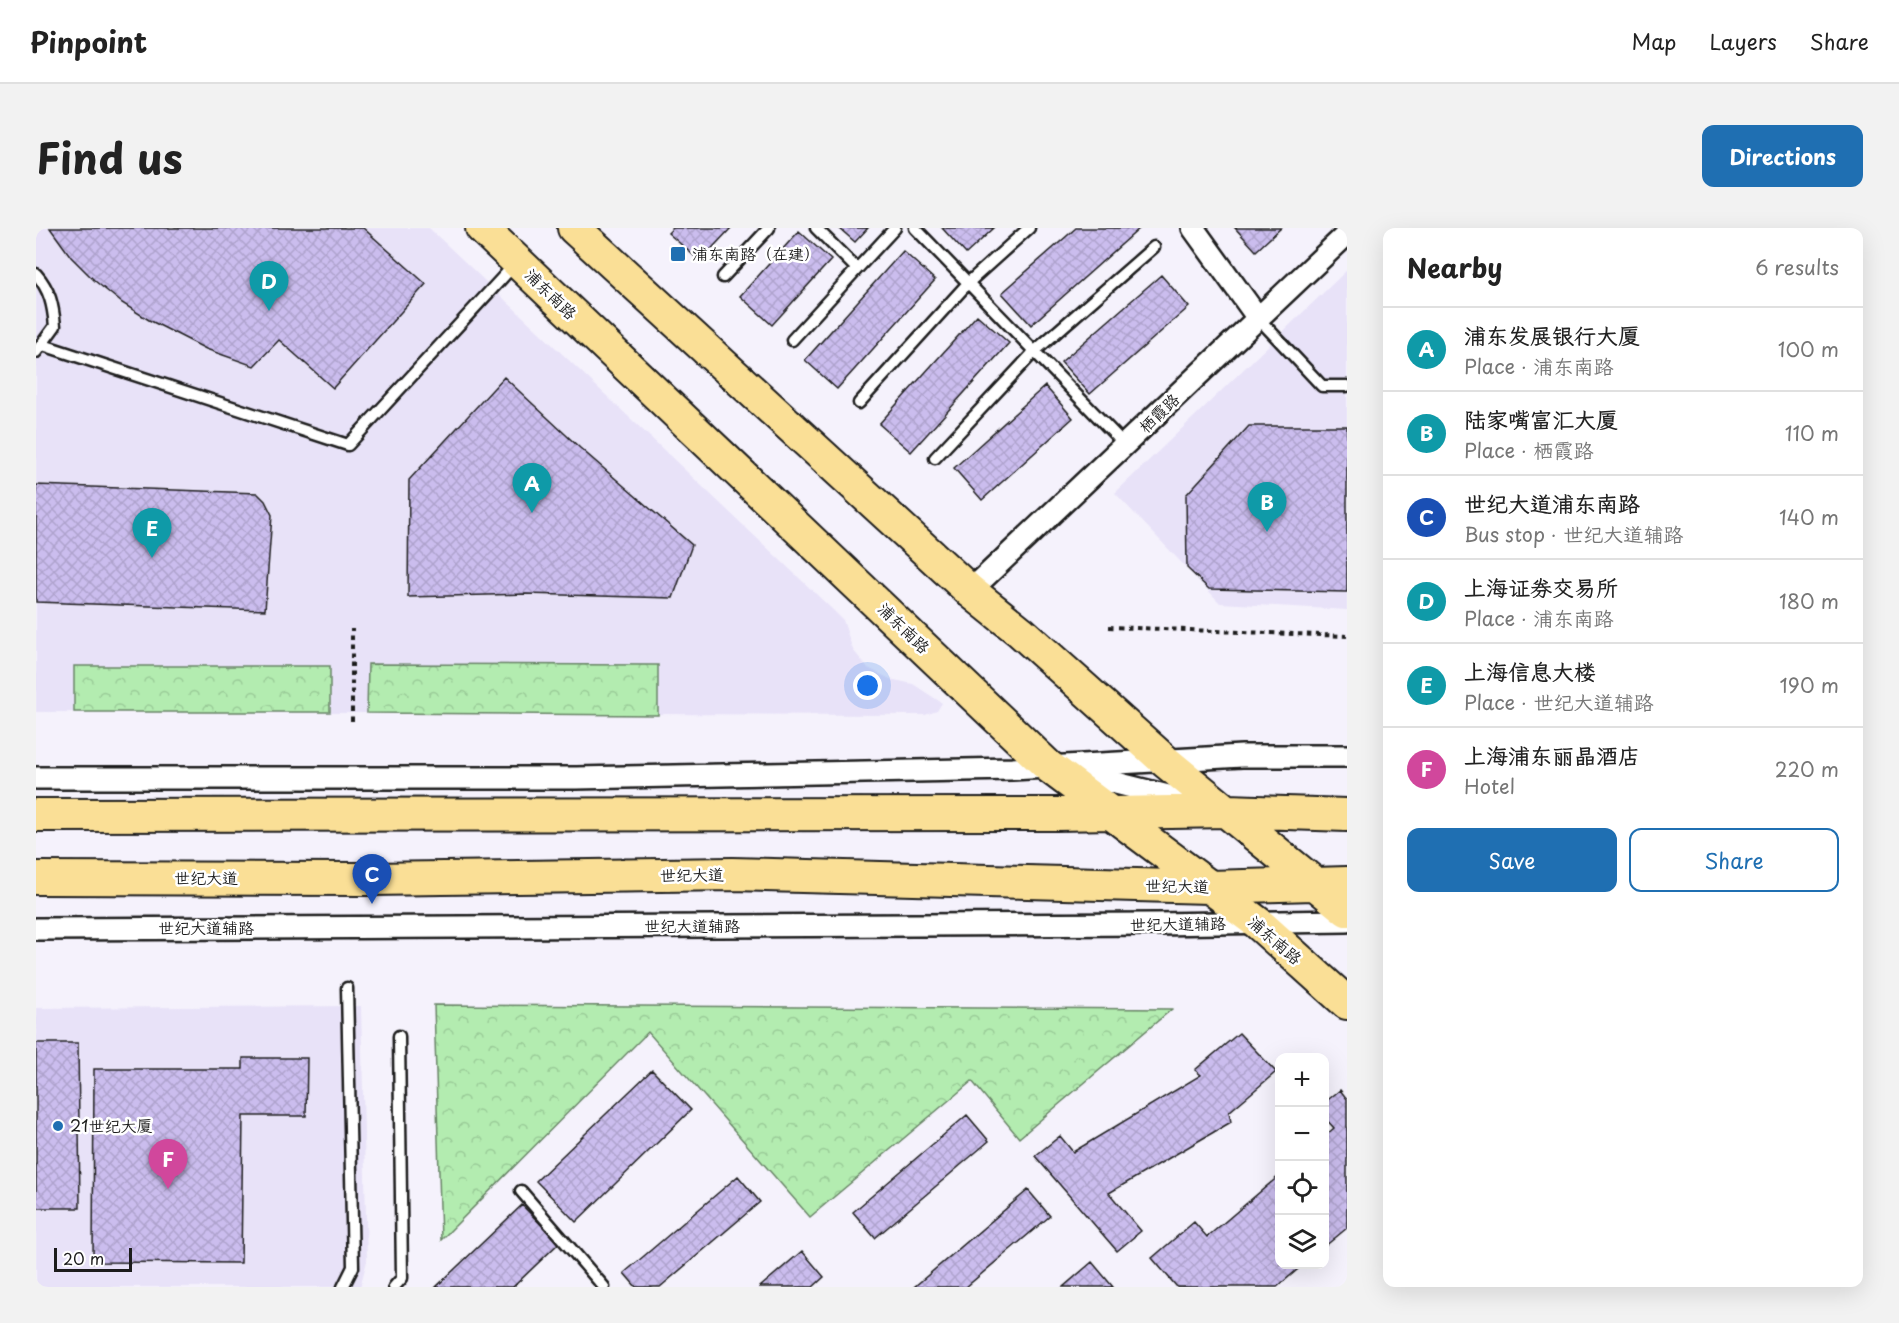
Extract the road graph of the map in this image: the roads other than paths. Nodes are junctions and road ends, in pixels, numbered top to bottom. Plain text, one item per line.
1 (482, 228) edge
2 (574, 228) edge
3 (769, 228) edge
4 (816, 228) edge
5 (896, 228) edge
6 (915, 228) edge
7 (1029, 228) edge
8 (1193, 228) edge
9 (1347, 234) edge
10 (1154, 247) dead end
11 (517, 262) junction
12 (857, 269) junction
13 (36, 274) edge
14 (723, 277) dead end
15 (969, 282) junction
16 (1258, 318) junction
17 (792, 340) dead end
18 (40, 348) edge
19 (1035, 351) junction
20 (1347, 386) edge
21 (859, 403) dead end
22 (1125, 445) junction
23 (935, 458) dead end
24 (970, 591) junction
25 (1347, 756) edge
26 (1166, 762) junction
27 (1048, 766) junction
28 (36, 778) edge
29 (1228, 811) junction
30 (1111, 814) junction
31 (36, 815) edge
32 (1347, 815) edge
33 (36, 878) edge
34 (1347, 883) edge
35 (1315, 884) junction
36 (1209, 887) junction
37 (1347, 910) edge
38 (1347, 921) edge
39 (1258, 923) junction
40 (36, 929) edge
41 (347, 988) dead end
42 (1347, 1003) edge
43 (399, 1036) dead end
44 (521, 1191) dead end
45 (343, 1287) edge
46 (394, 1287) edge
47 (604, 1287) edge

1 - 11 main road, 浦东南路
2 - 24 main road
3 - 14 lane
4 - 12 lane
5 - 12 lane
6 - 15 lane
7 - 15 lane
8 - 16 street
9 - 16 street, 栖霞路
10 - 19 lane
11 - 18 lane
11 - 27 main road, 浦东南路
12 - 17 lane
13 - 18 lane
15 - 19 lane
15 - 21 lane
16 - 20 lane
16 - 22 street, 栖霞路
19 - 22 lane
19 - 23 lane
22 - 24 street, 栖霞路
24 - 26 main road
25 - 26 street
26 - 27 street
26 - 29 main road
27 - 28 street
27 - 29 street
27 - 30 main road, 浦东南路
29 - 30 main road
29 - 32 main road
29 - 35 main road
30 - 31 main road
30 - 36 main road, 浦东南路
33 - 36 main road, 世纪大道
34 - 35 main road, 世纪大道
35 - 36 main road, 世纪大道
35 - 37 main road
36 - 39 main road, 浦东南路
38 - 39 street, 世纪大道辅路
39 - 40 street, 世纪大道辅路
39 - 42 main road, 浦东南路
41 - 45 lane
43 - 46 lane
44 - 47 lane

